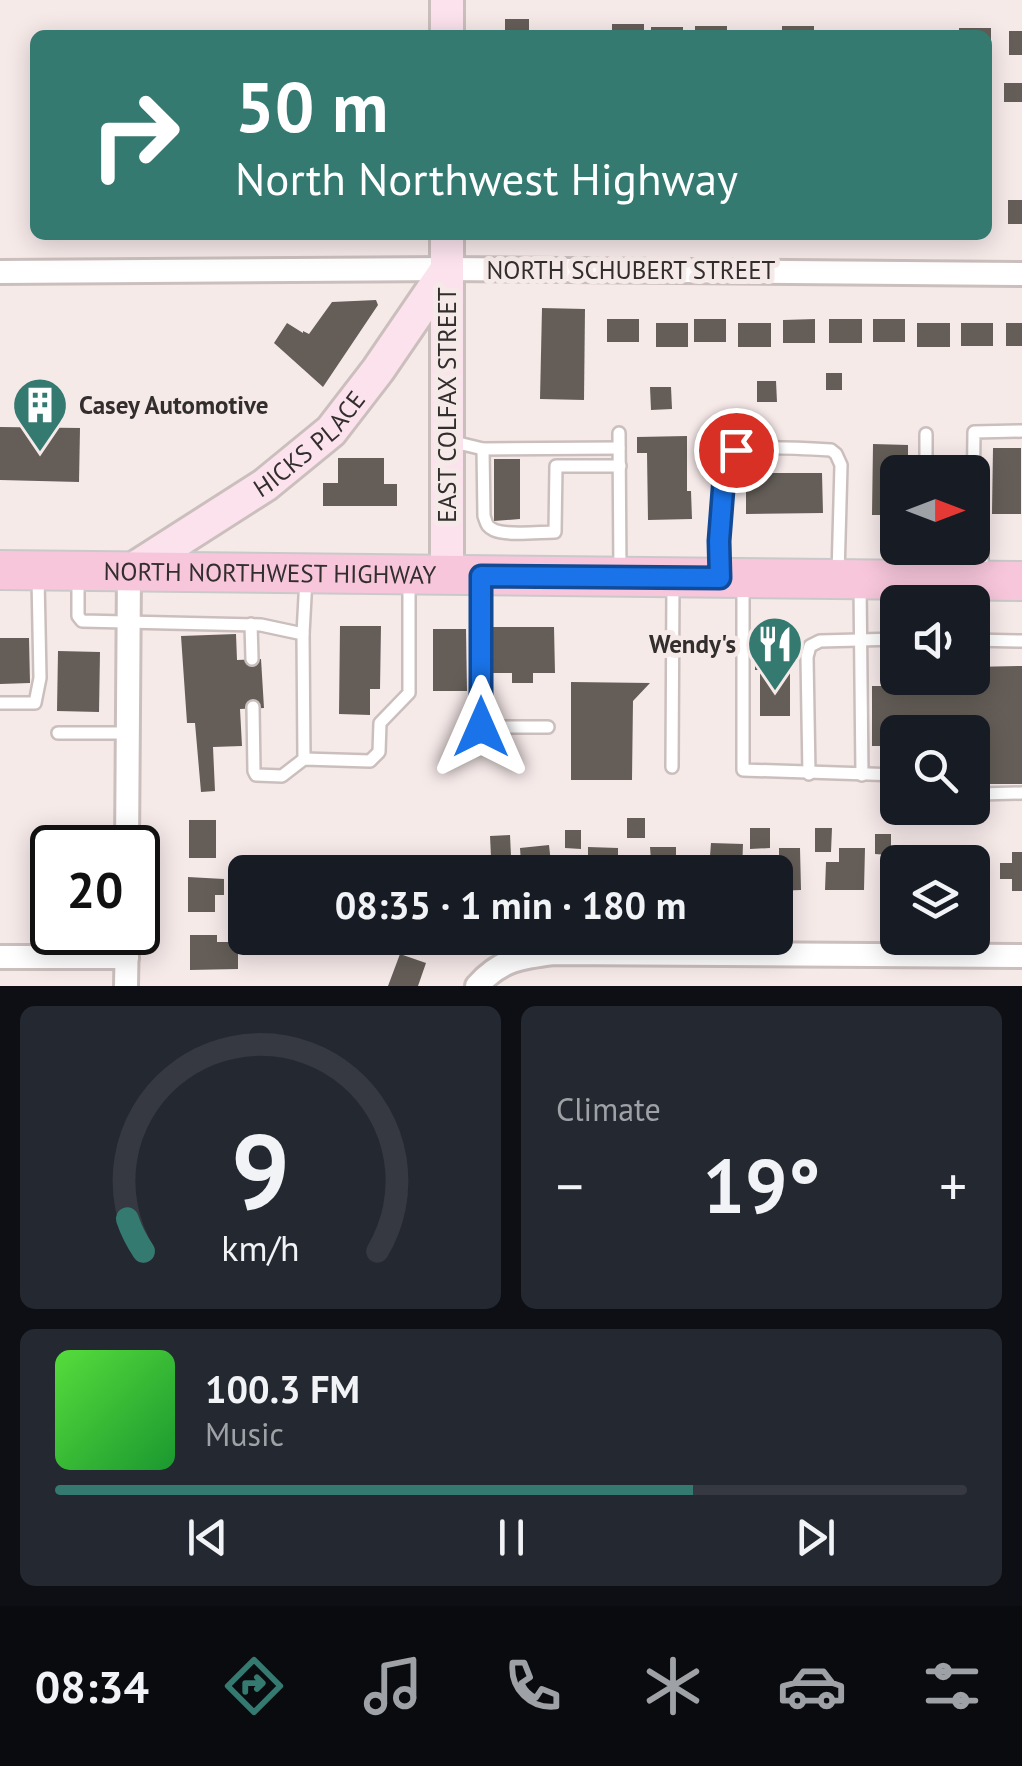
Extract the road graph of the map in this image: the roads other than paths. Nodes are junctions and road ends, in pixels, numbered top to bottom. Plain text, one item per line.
1 (447, 0) edge
2 (447, 30) edge
3 (447, 240) edge
4 (447, 269) junction
5 (0, 272) edge
6 (1022, 274) edge
7 (1022, 431) edge
8 (619, 433) dead end
9 (926, 434) dead end
10 (447, 440) junction
11 (619, 448) junction
12 (484, 449) junction
13 (926, 455) edge
14 (620, 466) junction
15 (920, 565) edge
16 (929, 565) edge
17 (0, 570) edge
18 (38, 570) junction
19 (78, 571) junction
20 (129, 572) junction
21 (306, 574) junction
22 (409, 575) junction
23 (464, 576) junction
24 (620, 577) junction
25 (673, 578) junction
26 (731, 578) junction
27 (849, 580) junction
28 (982, 580) junction
29 (1022, 581) edge
30 (129, 622) junction
31 (251, 624) junction
32 (302, 634) junction
33 (861, 639) junction
34 (880, 640) edge
35 (990, 640) edge
36 (1022, 641) edge
37 (252, 659) dead end
38 (0, 703) edge
39 (253, 708) dead end
40 (548, 726) dead end
41 (58, 732) dead end
42 (127, 733) junction
43 (304, 760) junction
44 (672, 767) dead end
45 (808, 774) junction
46 (862, 774) junction
47 (880, 774) edge
48 (990, 794) edge
49 (1022, 794) edge
50 (126, 825) edge
51 (0, 956) edge
52 (1022, 956) edge
53 (127, 957) joint
54 (477, 985) edge
55 (126, 986) edge

1 - 2 street
3 - 4 street, EAST COLFAX STREET
4 - 5 street, NORTH SCHUBERT STREET
4 - 6 street, NORTH SCHUBERT STREET
4 - 10 street, EAST COLFAX STREET
4 - 20 street, HICKS PLACE
7 - 28 lane
8 - 11 lane
9 - 13 lane
10 - 12 lane
10 - 23 street, EAST COLFAX STREET
11 - 12 lane
11 - 14 lane
12 - 14 lane
14 - 24 lane
15 - 27 main road, NORTH NORTHWEST HIGHWAY
16 - 28 main road, NORTH NORTHWEST HIGHWAY
17 - 18 main road, NORTH NORTHWEST HIGHWAY
18 - 19 main road, NORTH NORTHWEST HIGHWAY
18 - 38 lane
19 - 20 main road, NORTH NORTHWEST HIGHWAY
19 - 30 lane
20 - 21 main road, NORTH NORTHWEST HIGHWAY
20 - 30 street
21 - 22 main road, NORTH NORTHWEST HIGHWAY
21 - 32 lane
22 - 23 main road, NORTH NORTHWEST HIGHWAY
22 - 43 lane
23 - 24 main road, NORTH NORTHWEST HIGHWAY
23 - 40 lane
24 - 25 main road, NORTH NORTHWEST HIGHWAY
25 - 26 main road, NORTH NORTHWEST HIGHWAY
25 - 44 lane
26 - 27 main road, NORTH NORTHWEST HIGHWAY
26 - 27 lane
26 - 45 lane
27 - 33 lane
28 - 29 main road, NORTH NORTHWEST HIGHWAY
30 - 31 lane
30 - 42 street
31 - 32 lane
31 - 37 lane
32 - 43 lane
33 - 34 lane
33 - 45 lane
33 - 46 lane
35 - 36 lane
39 - 43 lane
41 - 42 lane
42 - 50 street
45 - 46 lane
46 - 47 lane
48 - 49 lane
51 - 53 street
52 - 54 street
53 - 55 street

